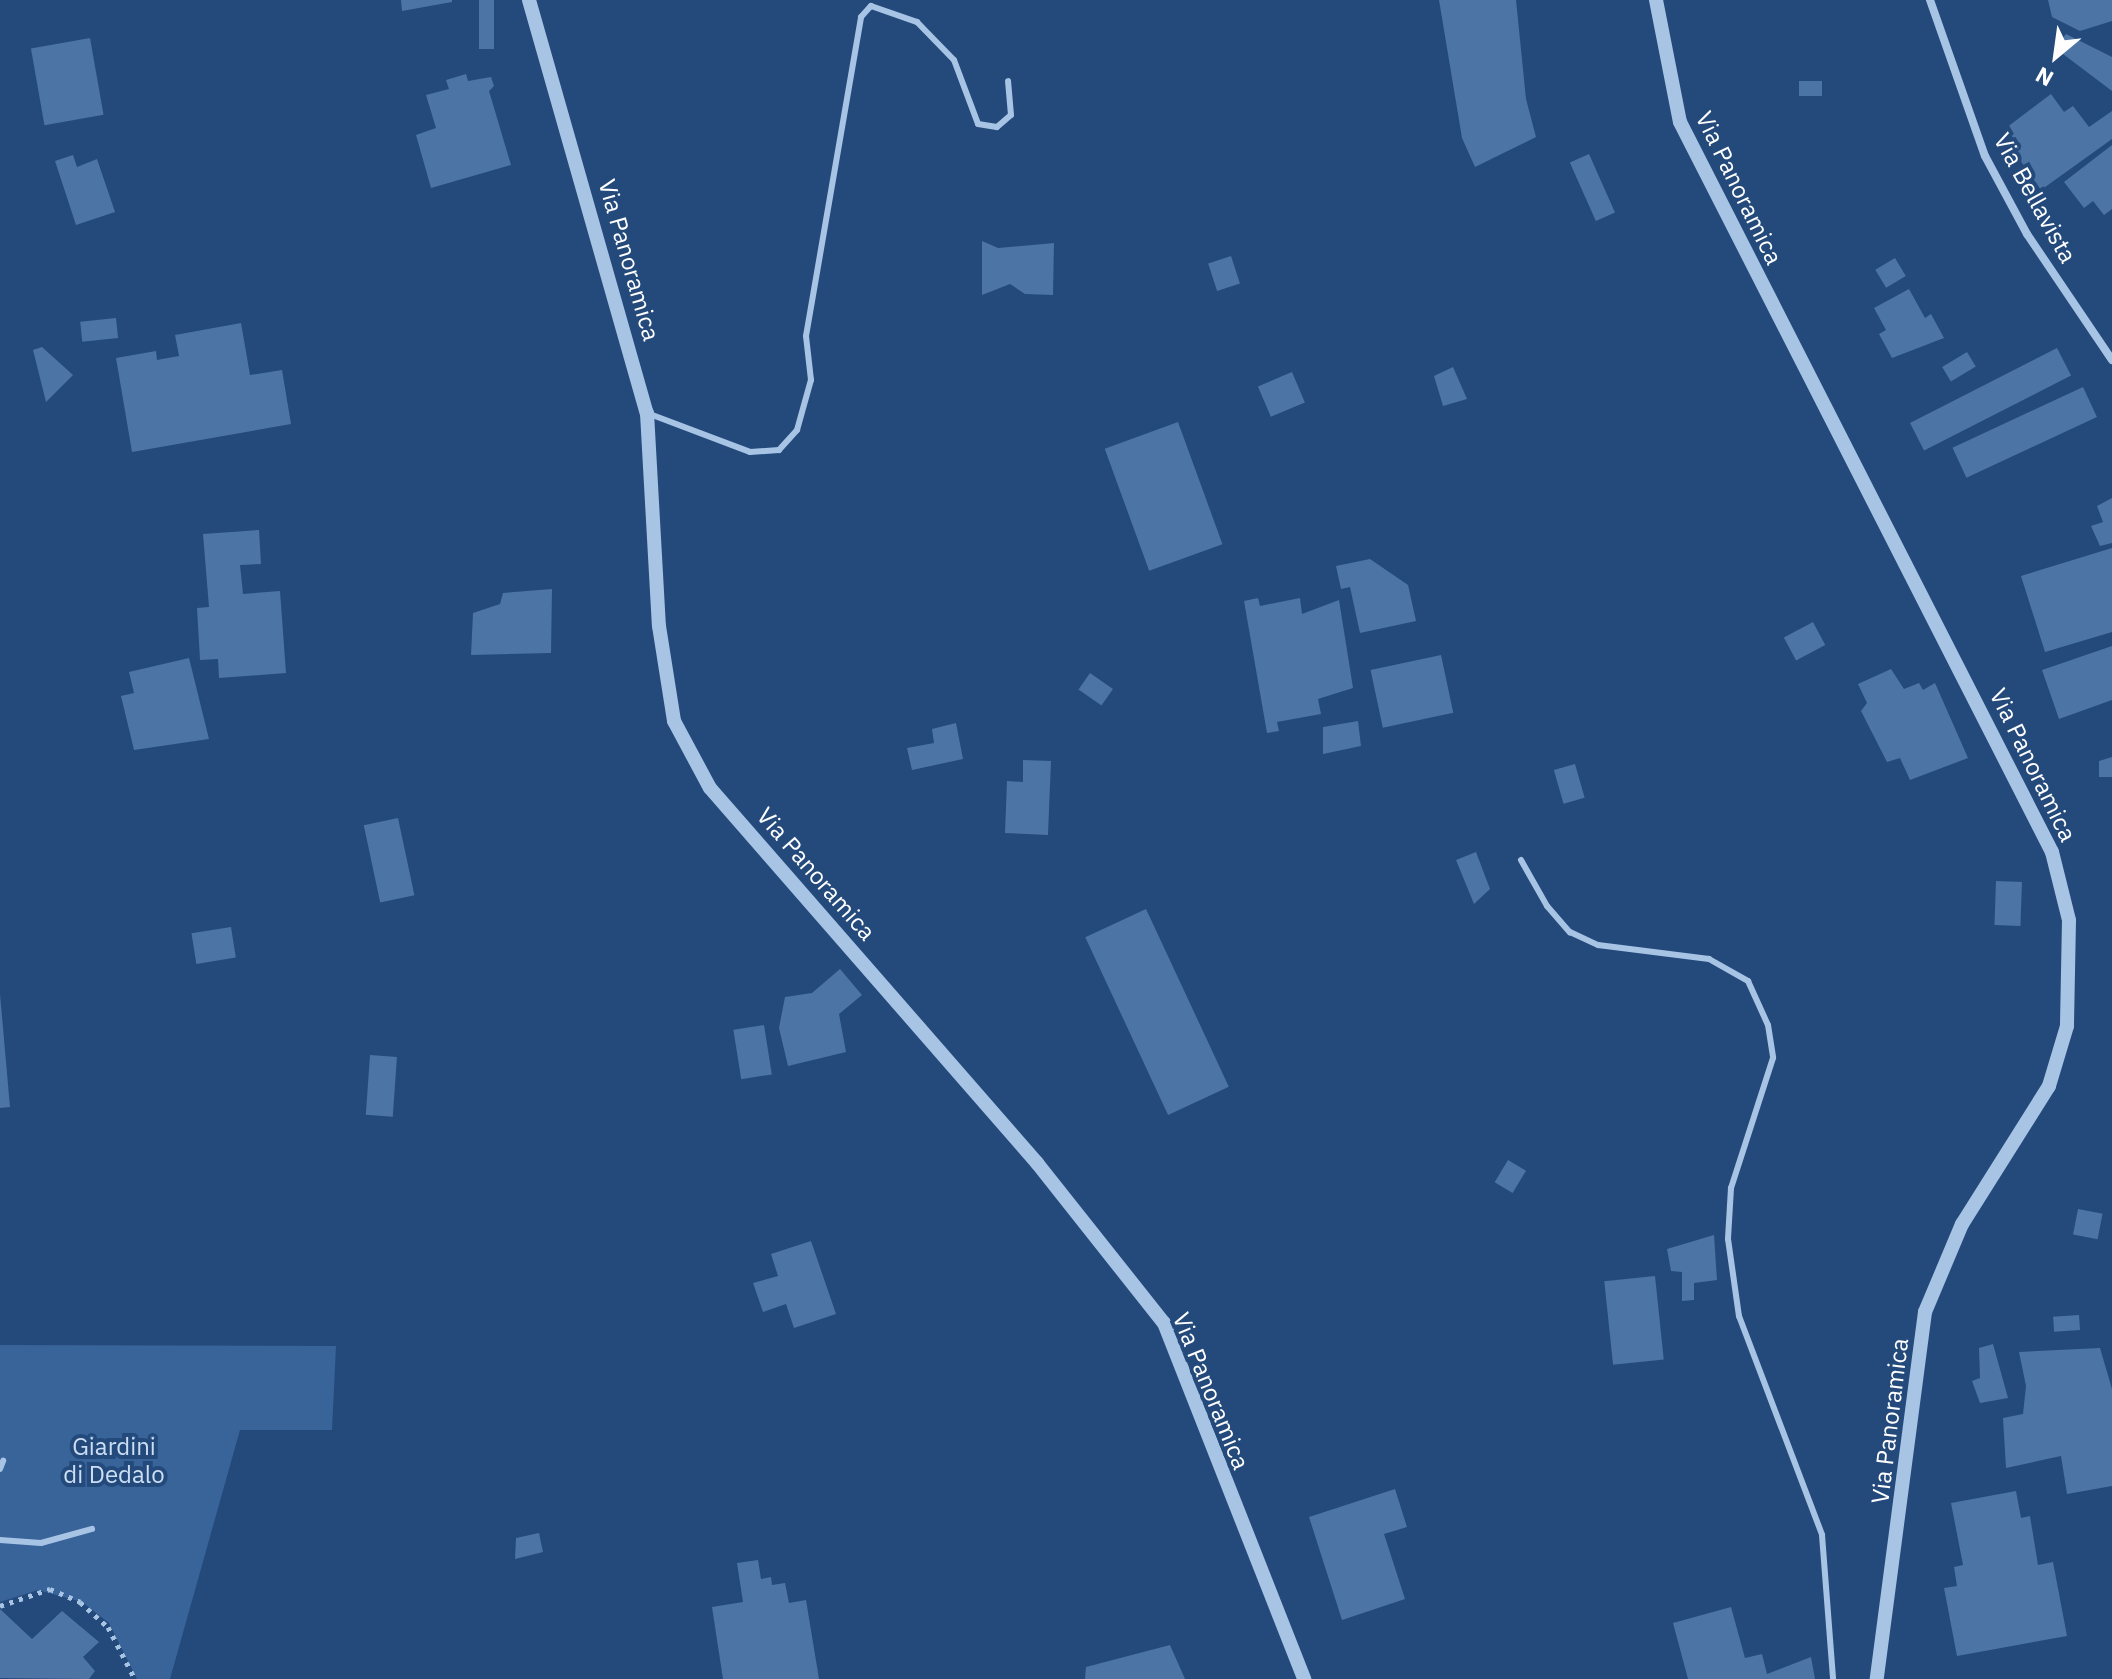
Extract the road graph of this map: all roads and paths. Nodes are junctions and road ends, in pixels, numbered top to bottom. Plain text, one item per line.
1 (529, 0) edge
2 (1656, 0) edge
3 (1930, 0) edge
4 (1008, 81) dead end
5 (2112, 360) edge
6 (647, 413) junction
7 (1521, 860) dead end
8 (3, 1461) dead end
9 (0, 1469) edge
10 (92, 1529) dead end
11 (0, 1540) edge
12 (0, 1606) edge
13 (135, 1679) edge
14 (1304, 1679) edge
15 (1833, 1679) edge
16 (1877, 1679) edge

1 - 6 street, Via Panoramica
2 - 16 street, Via Panoramica
3 - 5 street, Via Bellavista
4 - 6 lane
6 - 14 street, Via Panoramica
7 - 15 lane
8 - 9 lane
10 - 11 lane
12 - 13 path

